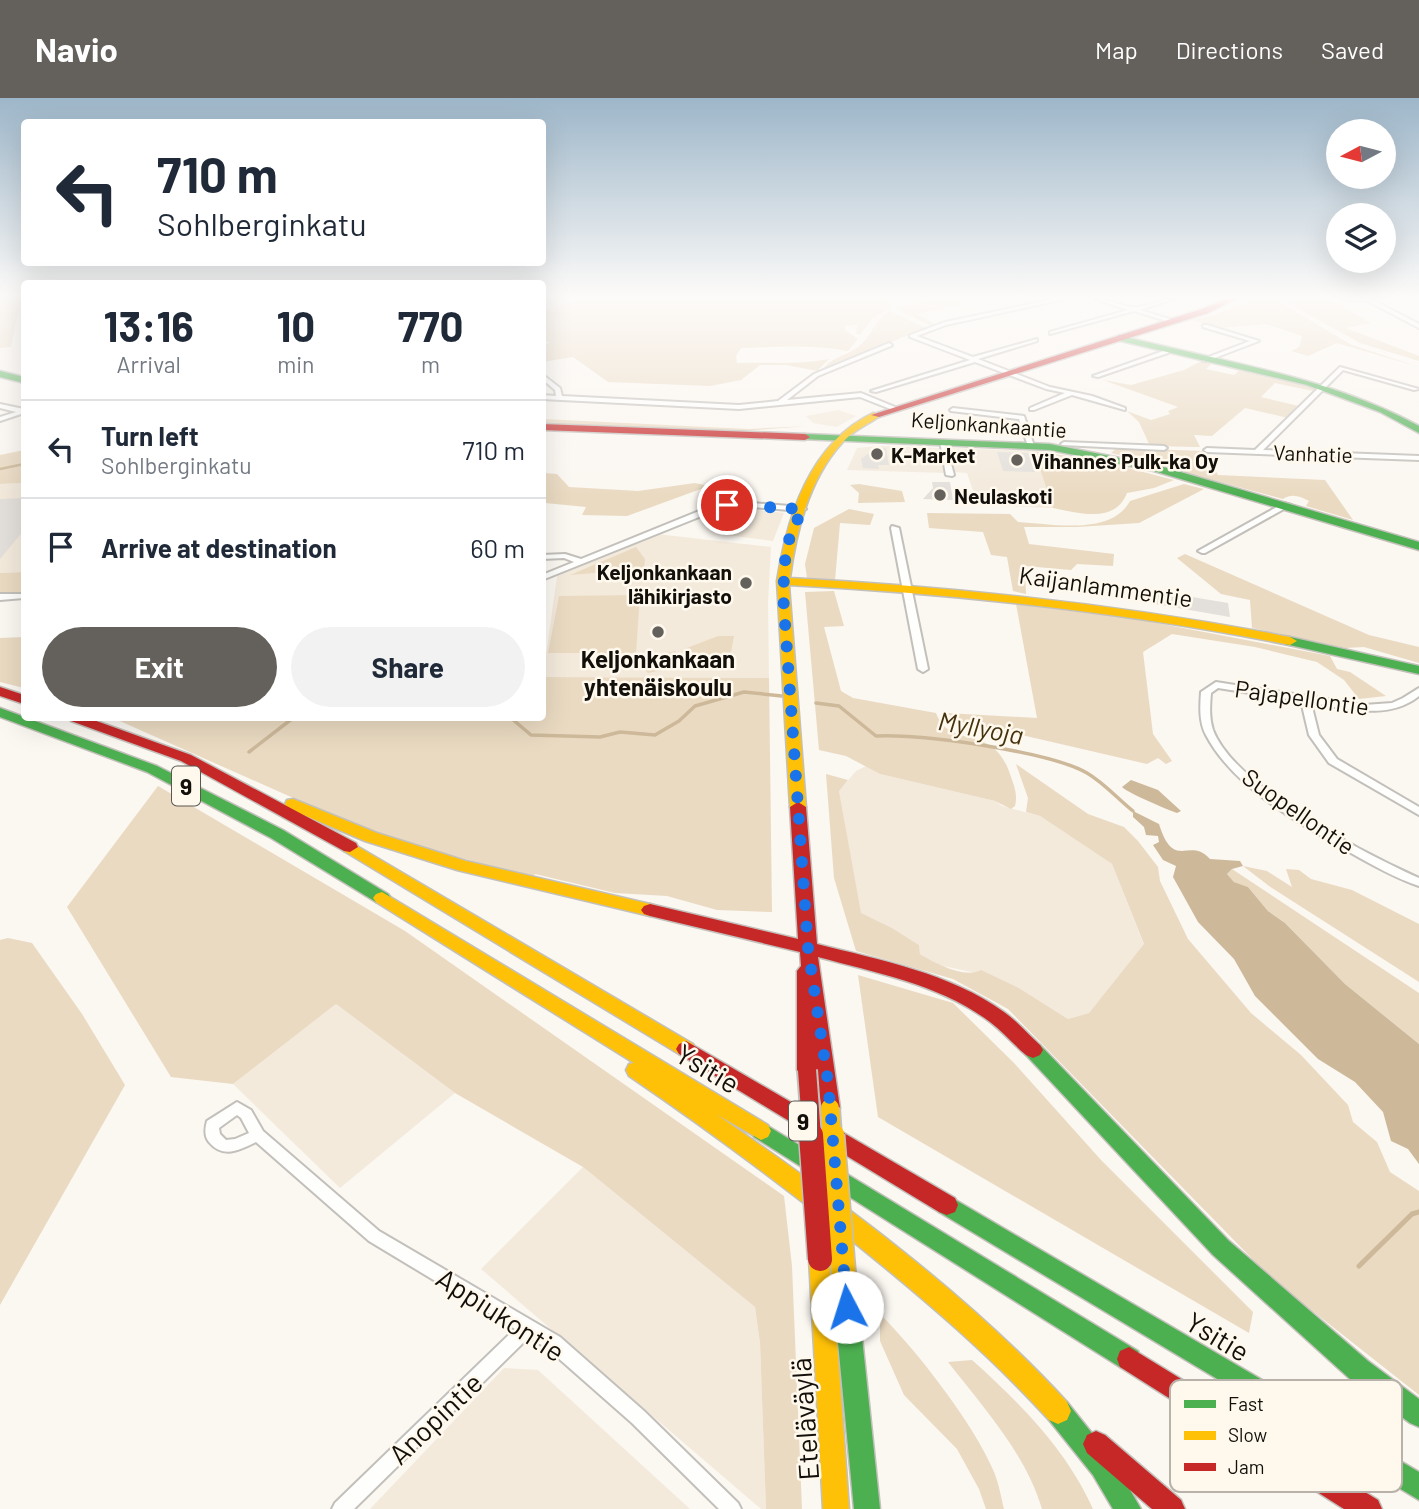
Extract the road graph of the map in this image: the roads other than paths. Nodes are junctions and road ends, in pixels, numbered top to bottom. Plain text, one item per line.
1 (843, 364) edge
2 (960, 364) edge
3 (987, 364) edge
4 (1035, 364) edge
5 (1132, 364) edge
6 (1223, 364) edge
7 (1008, 372) junction
8 (0, 374) edge
9 (1097, 376) dead end
10 (21, 379) edge
11 (546, 379) edge
12 (1324, 386) junction
13 (1416, 390) dead end
14 (874, 391) dead end
15 (1071, 393) junction
16 (546, 397) edge
17 (559, 398) junction
18 (775, 405) junction
19 (0, 406) edge
20 (894, 408) junction
21 (1032, 409) dead end
22 (1123, 409) dead end
23 (21, 410) edge
24 (954, 410) dead end
25 (21, 412) edge
26 (0, 419) edge
27 (546, 427) edge
28 (1419, 430) edge
29 (1144, 437) dead end
30 (837, 438) junction
31 (942, 442) junction
32 (1064, 444) dead end
33 (1031, 446) junction
34 (1146, 447) junction
35 (1164, 448) dead end
36 (1208, 450) dead end
37 (1105, 451) junction
38 (1258, 451) junction
39 (1419, 457) edge
40 (950, 475) dead end
41 (1287, 505) junction
42 (802, 509) junction
43 (895, 528) dead end
44 (1419, 546) edge
45 (1202, 551) dead end
46 (546, 557) edge
47 (580, 562) junction
48 (546, 576) edge
49 (783, 581) junction
50 (905, 587) junction
51 (21, 596) edge
52 (0, 597) edge
53 (923, 669) dead end
54 (1419, 670) edge
55 (1222, 685) joint
56 (0, 691) edge
57 (1419, 691) edge
58 (21, 698) edge
59 (1307, 701) junction
60 (0, 712) edge
61 (21, 720) edge
62 (25, 721) edge
63 (84, 721) edge
64 (186, 758) junction
65 (1419, 812) edge
66 (1419, 882) edge
67 (808, 948) junction
68 (571, 1015) junction
69 (258, 1135) dead end
70 (528, 1327) junction
71 (1240, 1380) edge
72 (1373, 1380) edge
73 (1170, 1385) edge
74 (1402, 1402) edge
75 (1058, 1411) junction
76 (1419, 1414) edge
77 (1402, 1477) edge
78 (1419, 1487) edge
79 (1342, 1492) edge
80 (341, 1509) edge
81 (732, 1509) edge
82 (836, 1509) edge
83 (867, 1509) edge
84 (1128, 1509) edge
85 (1172, 1509) edge
86 (1369, 1509) edge

1 - 18 street
2 - 14 street
3 - 7 street
4 - 7 main road
5 - 9 street
6 - 12 main road
7 - 15 street
7 - 20 main road
8 - 10 main road
11 - 17 street
12 - 13 street
12 - 28 main road
12 - 38 street
15 - 21 street
15 - 22 street
16 - 17 street
17 - 18 street
18 - 20 street
19 - 23 street
20 - 30 main road
24 - 33 street
25 - 26 street
27 - 30 main road, Keljonkankaantie
29 - 34 street
30 - 31 main road, Keljonkankaantie
30 - 42 main road, Eteläväylä
31 - 33 main road, Keljonkankaantie
31 - 40 street
32 - 37 street
33 - 37 main road, Keljonkankaantie
34 - 35 street
34 - 37 street
36 - 38 street, Vanhatie
37 - 41 main road, Keljonkankaantie
38 - 39 street, Vanhatie
41 - 44 main road, Keljonkankaantie
41 - 45 street
42 - 47 street
42 - 49 main road, Eteläväylä
43 - 50 street
46 - 47 street
47 - 48 street
49 - 50 main road, Kaijanlammentie
49 - 67 main road, Eteläväylä
50 - 53 street
50 - 54 main road, Kaijanlammentie
51 - 52 street
55 - 59 street, Pajapellontie
55 - 66 street, Suopellontie
56 - 58 main road
57 - 59 street, Pajapellontie
59 - 65 street
60 - 61 main road, Ysitie / 9
62 - 68 main road, Ysitie / 9
63 - 64 main road, Ysitie / 9
64 - 67 main road
64 - 71 main road, Ysitie / 9
67 - 72 main road
67 - 82 main road, Eteläväylä, bridge
67 - 83 main road, Eteläväylä, bridge
68 - 73 main road, Ysitie / 9
68 - 75 main road
69 - 70 street, Appiukontie
70 - 80 street, Anopintie
70 - 81 street, Appiukontie
74 - 76 main road
75 - 84 main road
75 - 85 main road
77 - 78 main road, Ysitie / 9
79 - 86 main road, Ysitie / 9

